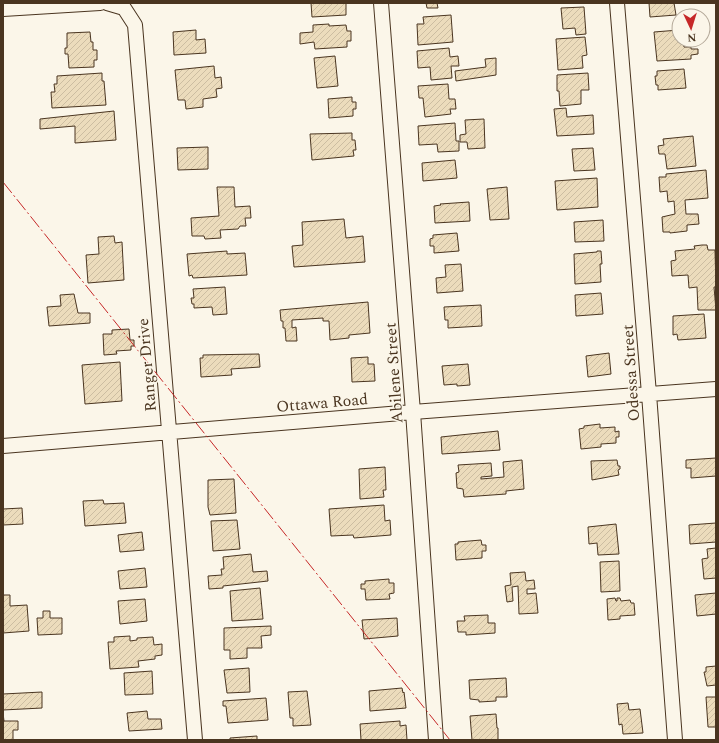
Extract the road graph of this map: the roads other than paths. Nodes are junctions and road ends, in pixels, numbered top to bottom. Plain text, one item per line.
1 (100, 3) edge
2 (107, 3) edge
3 (381, 3) edge
4 (617, 3) edge
5 (43, 4) edge
6 (3, 9) edge
7 (716, 389) edge
8 (649, 394) junction
9 (413, 412) junction
10 (169, 432) junction
11 (3, 446) edge
12 (195, 740) edge
13 (436, 740) edge
14 (675, 740) edge

1 - 5 street
2 - 10 street, Ranger Drive
3 - 9 street, Abilene Street
4 - 8 street, Odessa Street
5 - 6 street
7 - 8 street, Ottawa Road
8 - 9 street, Ottawa Road
8 - 14 street, Odessa Street
9 - 10 street, Ottawa Road
9 - 13 street, Abilene Street
10 - 11 street, Ottawa Road
10 - 12 street, Ranger Drive

